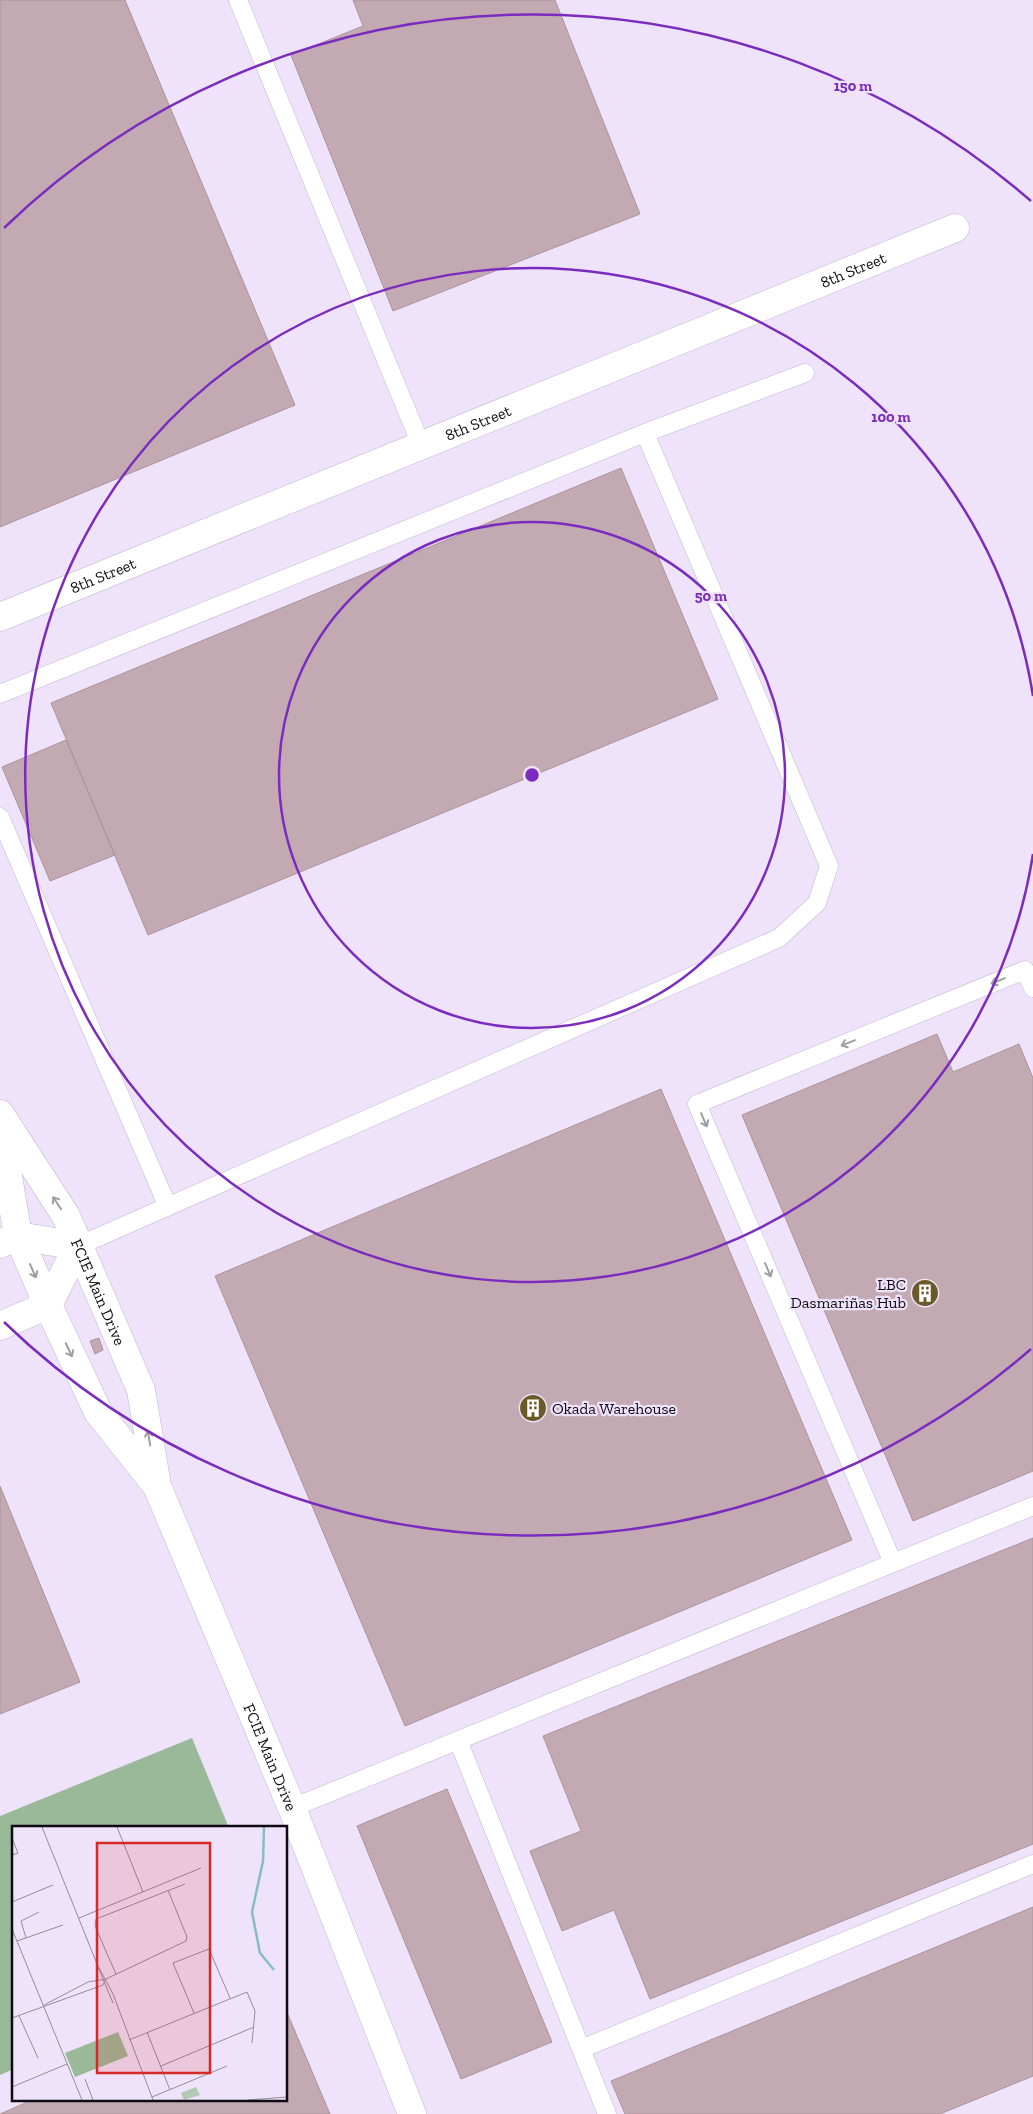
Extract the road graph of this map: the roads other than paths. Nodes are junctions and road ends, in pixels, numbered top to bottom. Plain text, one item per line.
1 (238, 0) edge
2 (955, 228) dead end
3 (805, 373) dead end
4 (645, 433) junction
5 (421, 445) junction
6 (0, 617) edge
7 (0, 694) edge
8 (0, 817) edge
9 (1033, 988) edge
10 (0, 1114) edge
11 (0, 1129) edge
12 (168, 1207) junction
13 (9, 1240) edge
14 (78, 1246) junction
15 (48, 1305) junction
16 (0, 1326) edge
17 (157, 1486) junction
18 (1033, 1506) edge
19 (893, 1563) junction
20 (458, 1740) junction
21 (292, 1808) junction
22 (1033, 1864) edge
23 (581, 2049) junction
24 (412, 2114) edge
25 (607, 2114) edge

1 - 5 lane
2 - 5 street, 8th Street
3 - 4 lane
4 - 7 lane
4 - 12 lane
5 - 6 street, 8th Street
8 - 12 lane
9 -> 19 lane
14 -> 10 street, FCIE Main Drive
11 - 13 street, FCIE Main Drive
12 - 14 lane
13 - 14 street
13 -> 15 street, FCIE Main Drive
14 - 15 street
17 -> 14 street, FCIE Main Drive
15 - 16 street
15 -> 17 street, FCIE Main Drive
17 - 21 street, FCIE Main Drive
18 - 19 lane
19 - 20 lane
20 - 21 lane
20 - 23 lane
21 - 24 street, FCIE Main Drive
22 - 23 lane
23 - 25 lane

